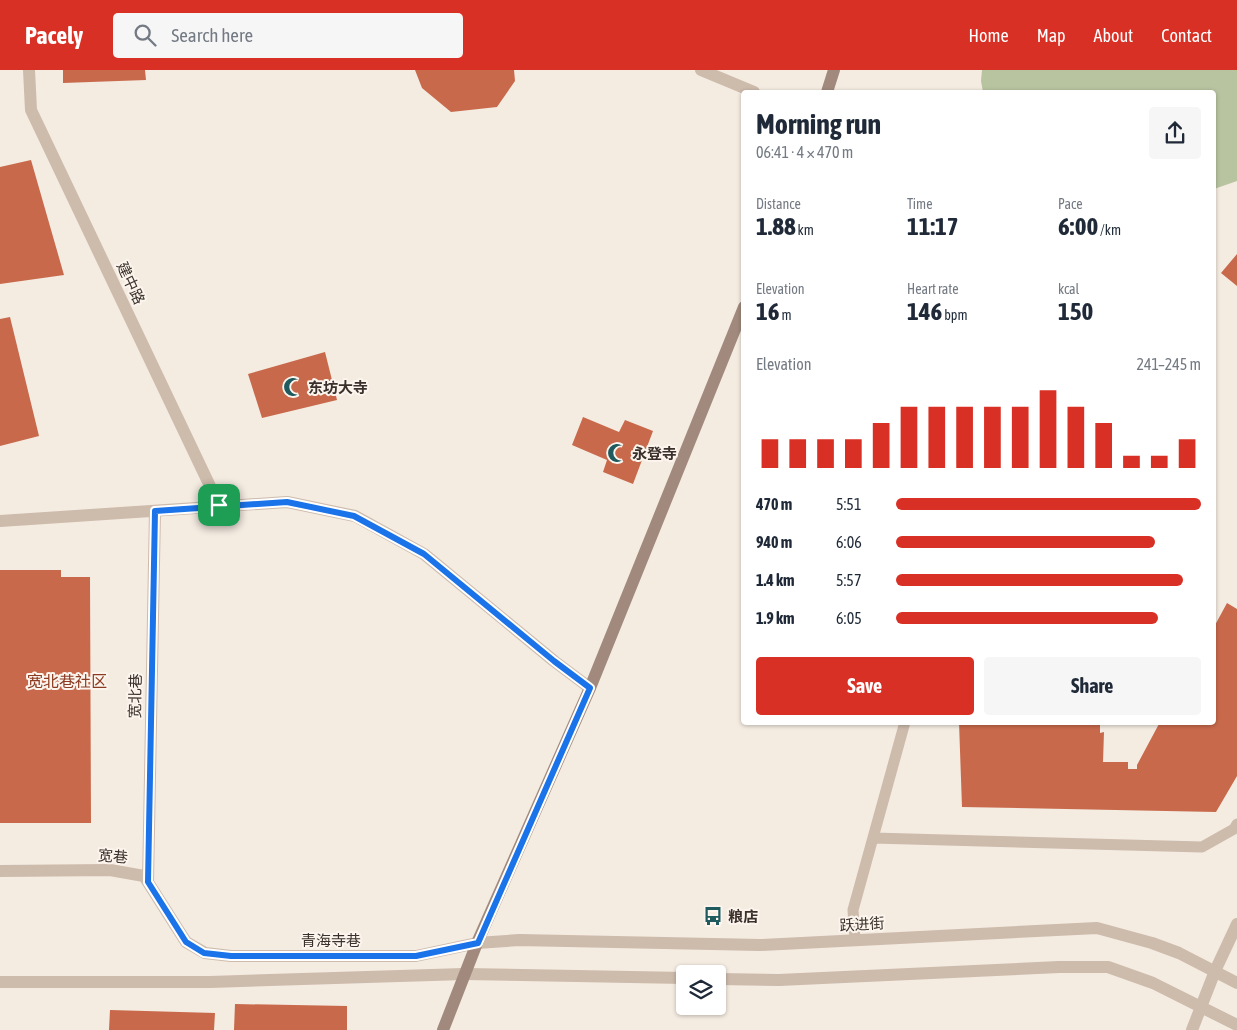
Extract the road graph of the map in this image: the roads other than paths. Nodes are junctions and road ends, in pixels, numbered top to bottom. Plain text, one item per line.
1 (28, 70) edge
2 (701, 70) edge
3 (834, 70) edge
4 (749, 90) edge
5 (828, 90) edge
6 (741, 314) edge
7 (219, 505) junction
8 (155, 511) junction
9 (0, 521) edge
10 (590, 688) junction
11 (904, 725) edge
12 (1237, 824) edge
13 (872, 838) junction
14 (0, 871) edge
15 (148, 882) junction
16 (1237, 924) edge
17 (855, 940) junction
18 (478, 943) junction
19 (1215, 970) junction
20 (464, 974) junction
21 (676, 978) edge
22 (726, 979) edge
23 (0, 982) edge
24 (1237, 983) edge
25 (1201, 1006) junction
26 (1237, 1026) edge
27 (443, 1030) edge
28 (1192, 1030) edge

1 - 7 street, 建中路
2 - 4 street
3 - 5 main road
6 - 10 main road
7 - 8 street
7 - 10 street
8 - 9 street
8 - 15 street, 宽北巷
10 - 18 main road
11 - 13 lane
12 - 13 lane
13 - 17 lane
14 - 15 street, 宽巷
15 - 18 street, 青海寺巷
16 - 19 street
17 - 18 street, 跃进街
17 - 19 street, 跃进街
18 - 20 main road
19 - 24 street, 跃进街
19 - 25 street
20 - 21 street
20 - 23 street
20 - 27 main road
22 - 25 street
25 - 26 street
25 - 28 street

